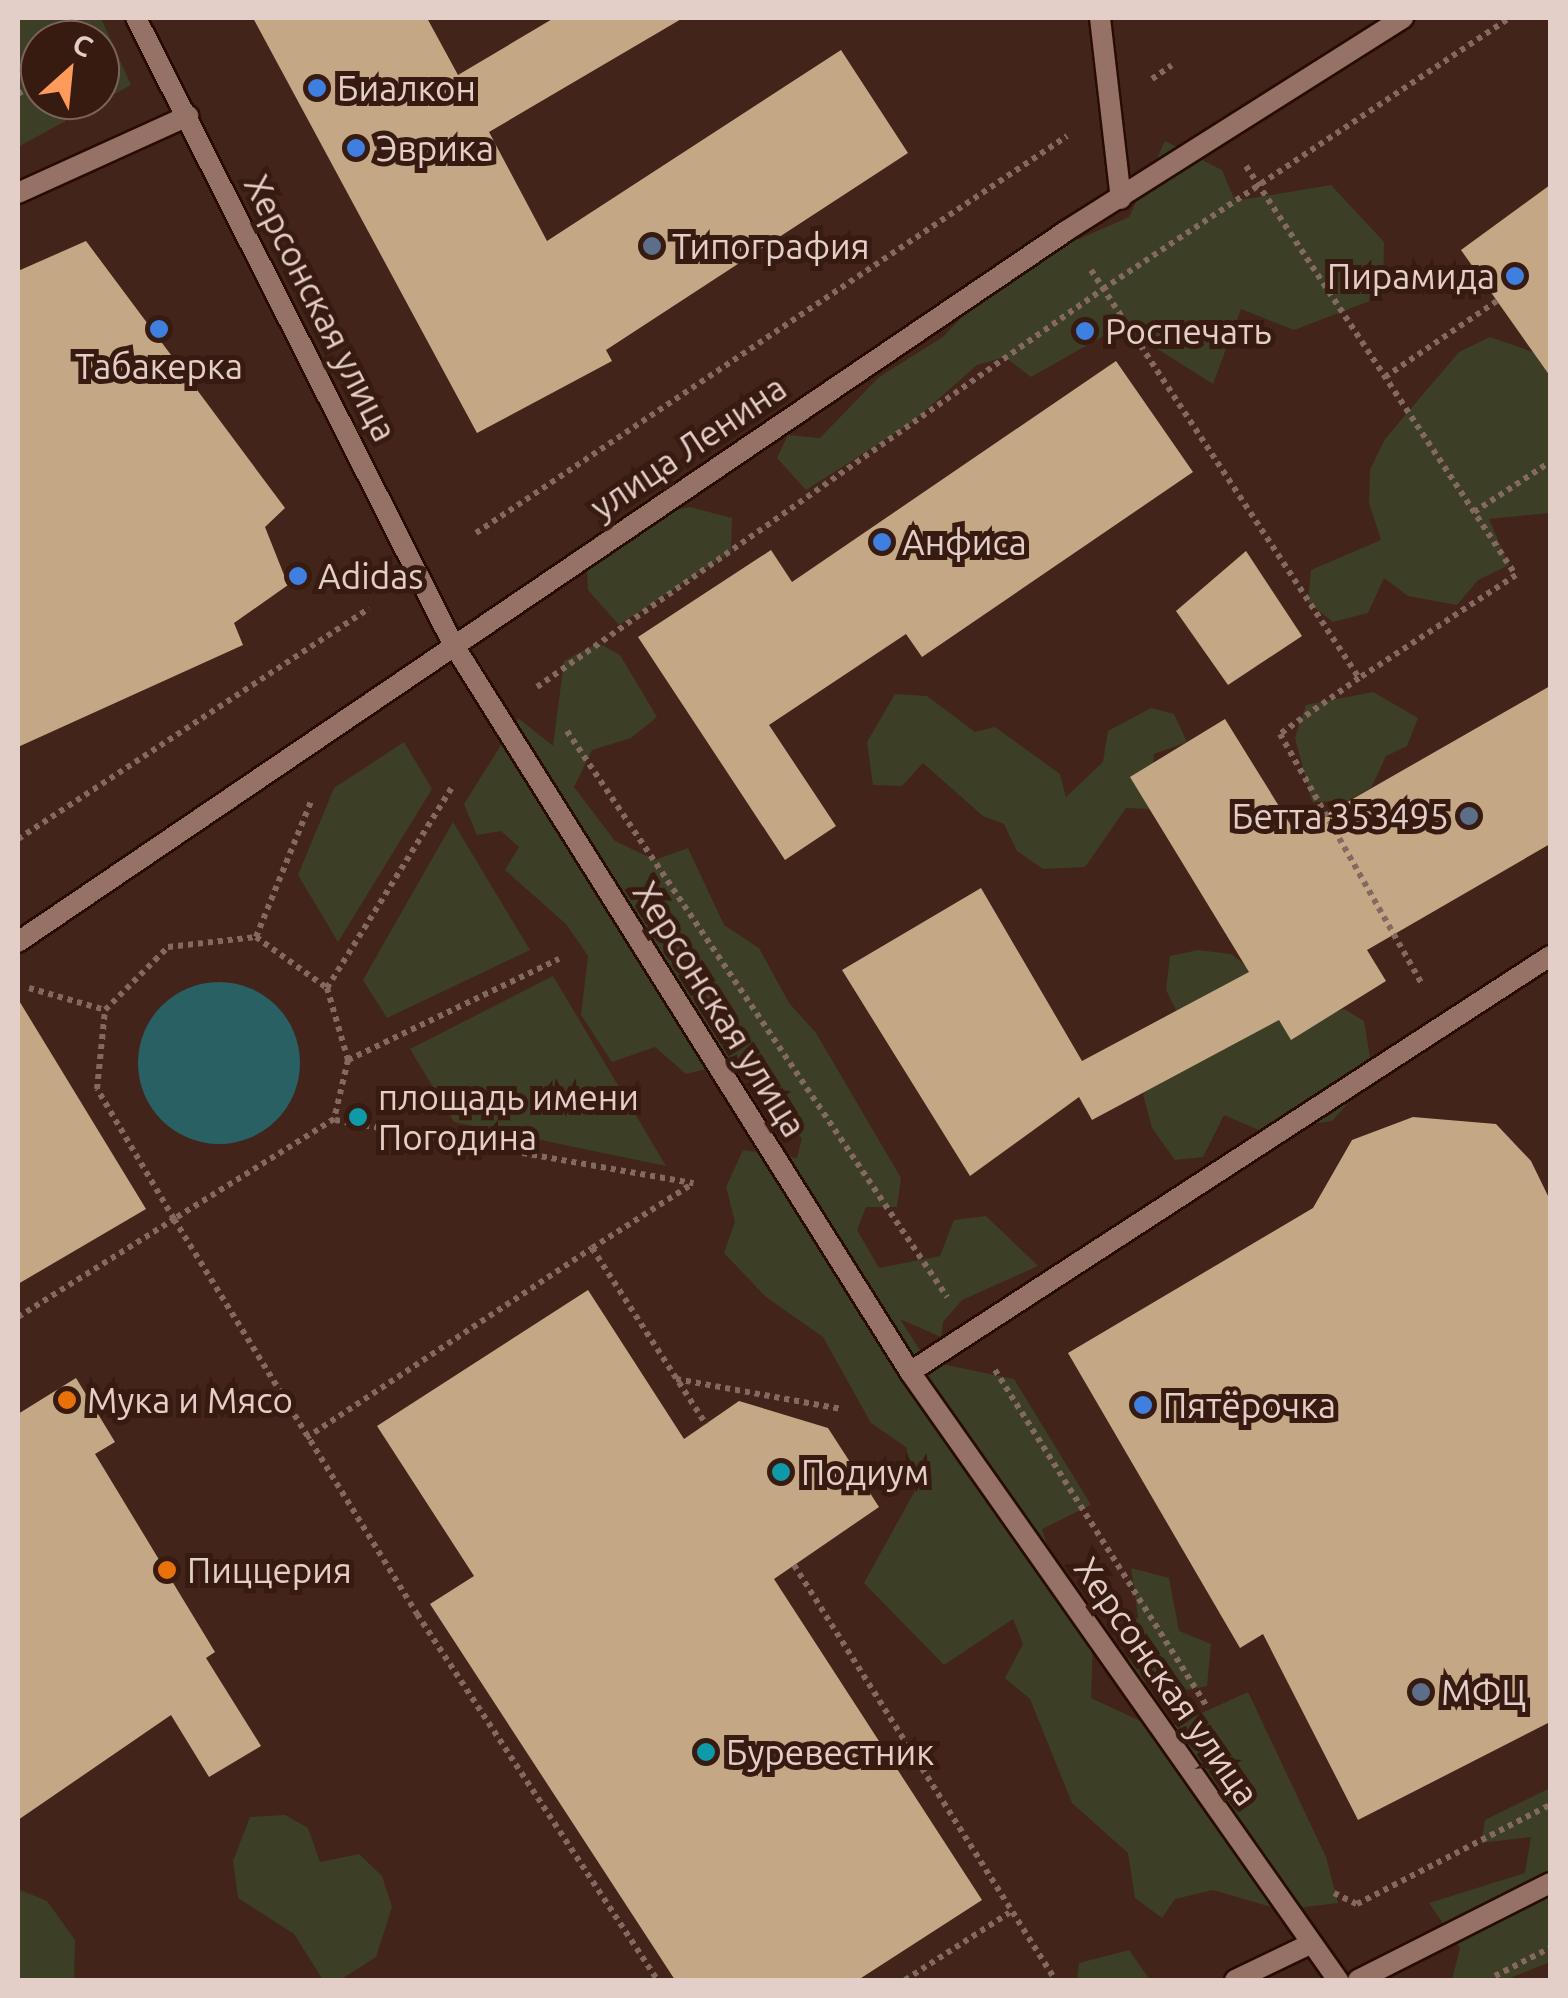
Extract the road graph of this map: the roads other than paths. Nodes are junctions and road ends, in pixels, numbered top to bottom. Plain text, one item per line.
1 (136, 18) edge
2 (1403, 18) edge
3 (1100, 19) edge
4 (188, 116) junction
5 (18, 193) edge
6 (1121, 199) junction
7 (453, 644) junction
8 (18, 942) edge
9 (1550, 956) edge
10 (910, 1372) junction
11 (1550, 1884) edge
12 (1312, 1942) junction
13 (1234, 1980) edge
14 (1338, 1980) edge
15 (1358, 1980) edge

1 - 4 street, Херсонская улица
2 - 6 street, улица Ленина
3 - 6 street
4 - 5 street
4 - 7 street, Херсонская улица
6 - 7 street, улица Ленина
7 - 8 street, улица Ленина
7 - 10 street, Херсонская улица
9 - 10 street
10 - 12 street, Херсонская улица
11 - 15 street
12 - 13 street
12 - 14 street, Херсонская улица

